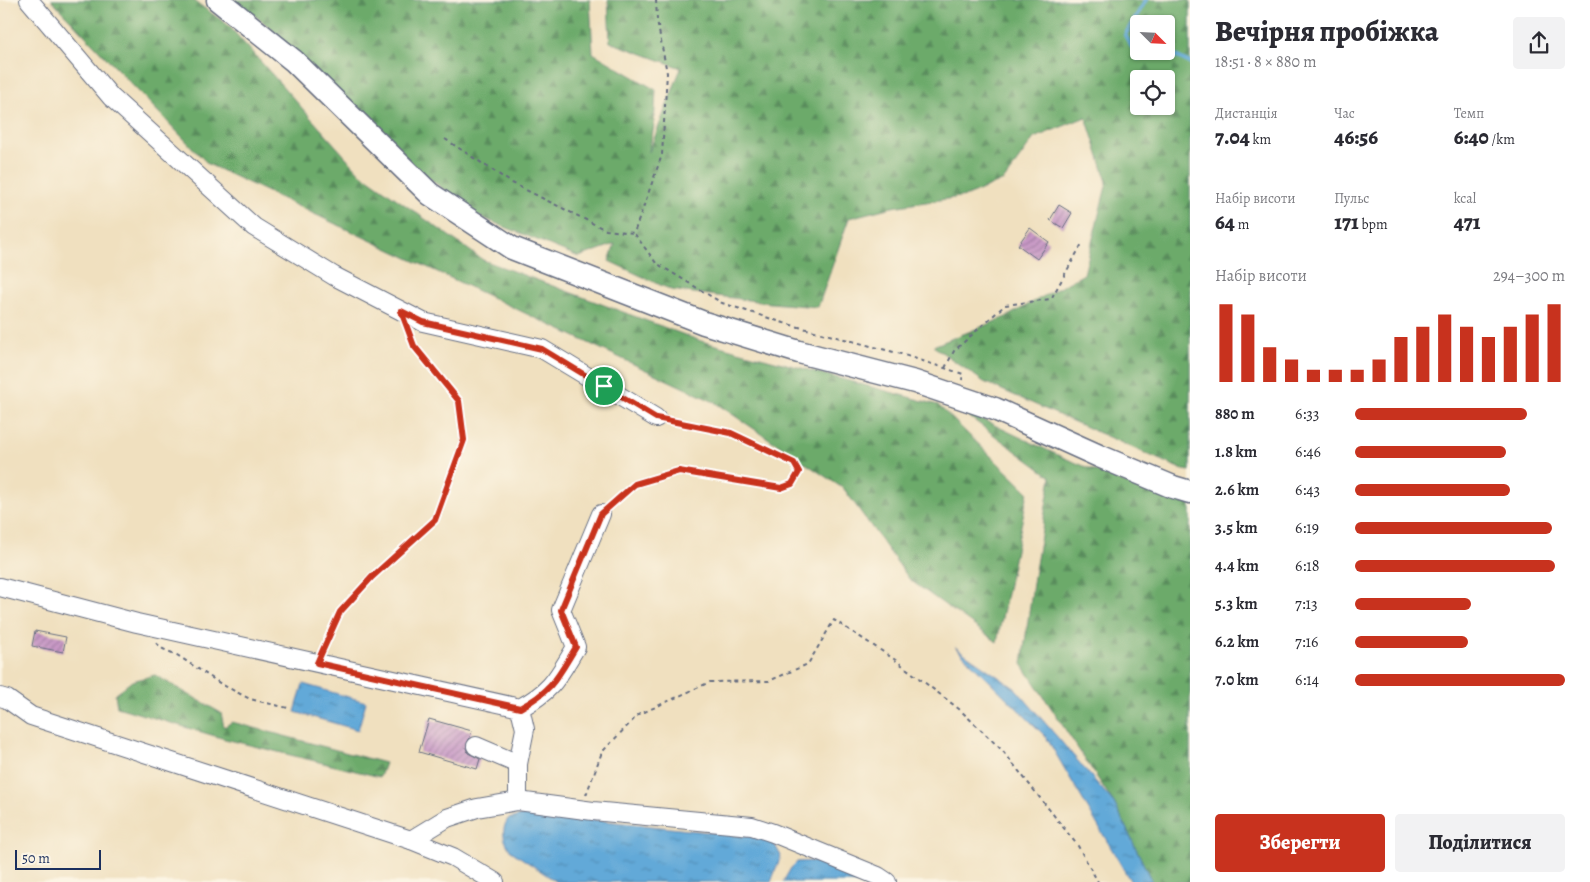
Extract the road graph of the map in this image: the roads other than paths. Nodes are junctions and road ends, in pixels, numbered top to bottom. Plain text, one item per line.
1 (29, 0) edge
2 (218, 0) edge
3 (656, 418) road end
4 (1190, 492) edge
5 (601, 514) road end
6 (0, 587) edge
7 (0, 598) edge
8 (56, 602) junction
9 (0, 698) edge
10 (520, 708) junction
11 (476, 746) dead end
12 (518, 764) junction
13 (518, 801) junction
14 (411, 840) junction
15 (494, 882) edge
16 (887, 882) edge

1 - 3 lane
2 - 4 main road
5 - 10 lane
6 - 8 lane
7 - 8 lane
8 - 10 lane
9 - 14 lane
10 - 12 lane
11 - 12 lane
12 - 13 lane
13 - 14 lane
13 - 16 lane
14 - 15 lane

